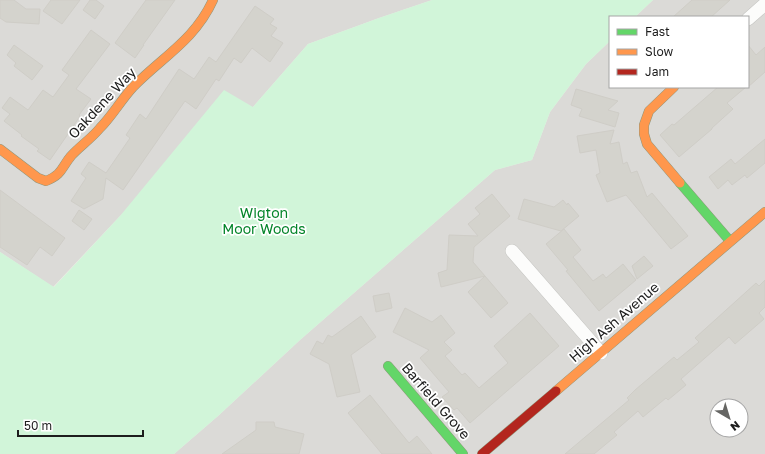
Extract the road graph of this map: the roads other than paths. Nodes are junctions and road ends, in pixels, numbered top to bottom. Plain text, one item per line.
1 (214, 0) edge
2 (765, 4) edge
3 (749, 18) edge
4 (673, 88) edge
5 (0, 149) edge
6 (765, 212) edge
7 (730, 241) junction
8 (512, 251) dead end
9 (601, 353) junction
10 (388, 366) dead end
11 (463, 454) edge
12 (482, 454) edge

1 - 5 street, Oakdene Way
2 - 3 street
4 - 7 street
6 - 7 street, High Ash Avenue
7 - 9 street, High Ash Avenue
8 - 9 street
9 - 12 street, High Ash Avenue
10 - 11 street, Barfield Grove

